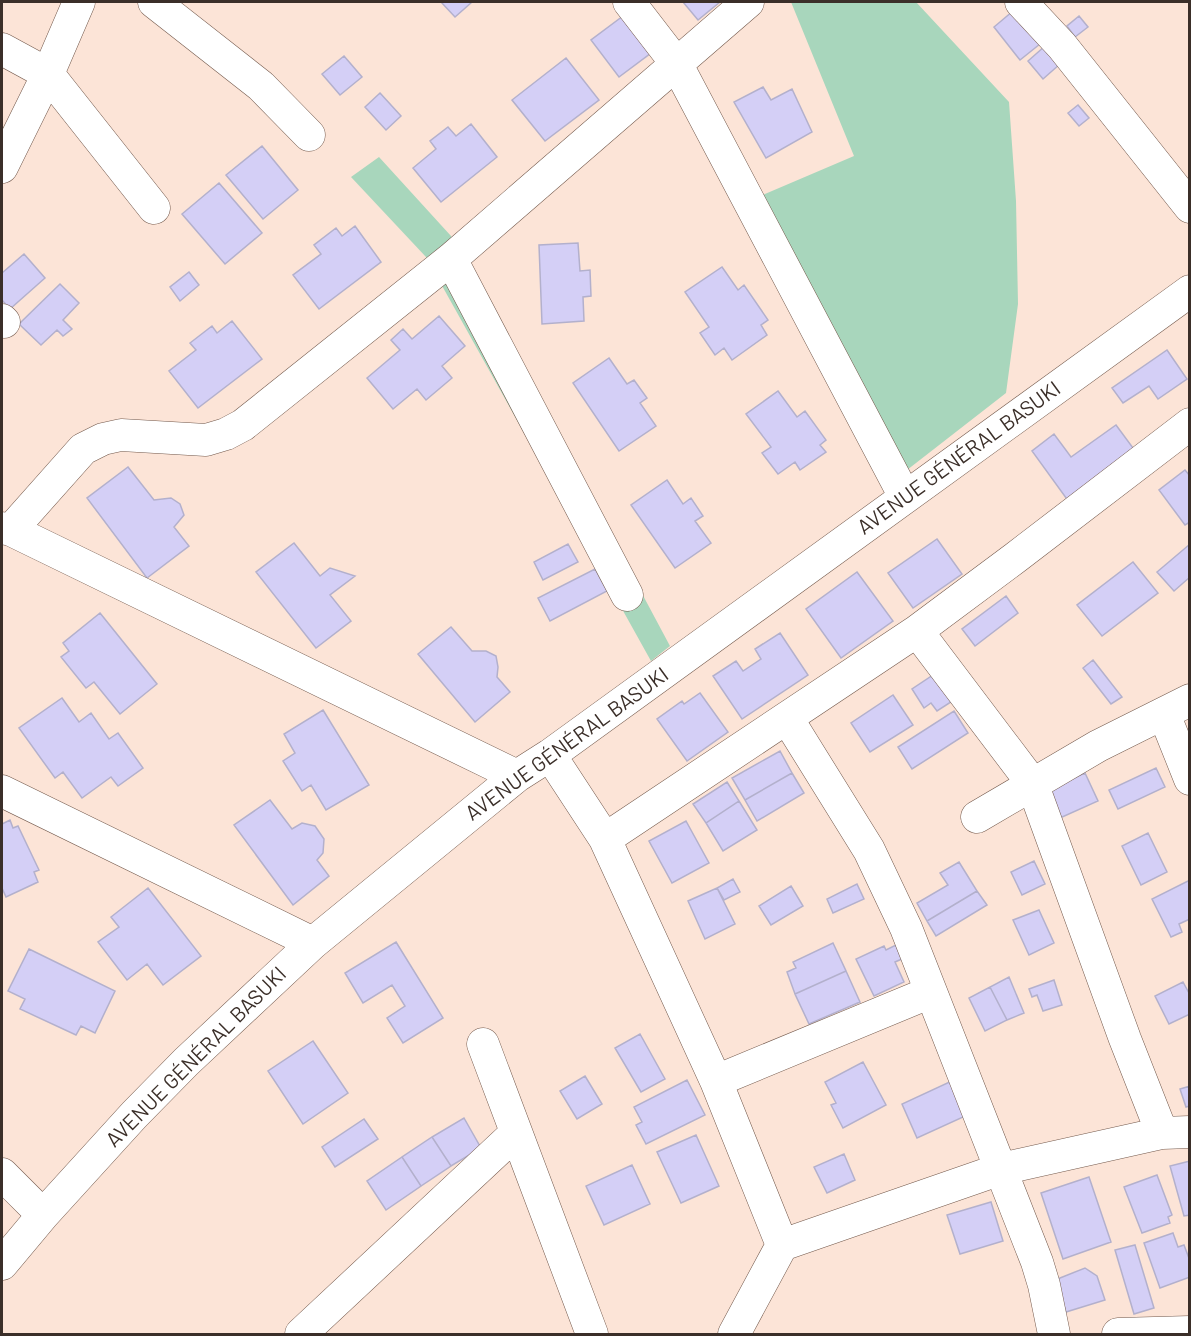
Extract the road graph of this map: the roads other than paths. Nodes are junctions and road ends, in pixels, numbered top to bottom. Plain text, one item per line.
1 (80, 2) edge
2 (154, 2) edge
3 (629, 2) edge
4 (748, 2) edge
5 (1021, 2) edge
6 (2, 49) edge
7 (676, 63) junction
8 (48, 74) junction
9 (309, 135) dead end
10 (2, 168) edge
11 (1190, 207) edge
12 (154, 208) dead end
13 (451, 259) junction
14 (1190, 291) edge
15 (1190, 424) edge
16 (905, 497) junction
17 (6, 529) edge
18 (627, 595) dead end
19 (917, 631) junction
20 (1177, 707) edge
21 (787, 718) junction
22 (550, 755) junction
23 (517, 776) junction
24 (1190, 779) edge
25 (1032, 783) junction
26 (2, 791) edge
27 (977, 817) dead end
28 (605, 839) junction
29 (313, 943) junction
30 (931, 992) junction
31 (483, 1044) dead end
32 (716, 1081) junction
33 (1176, 1132) edge
34 (516, 1133) junction
35 (1001, 1169) junction
36 (2, 1174) edge
37 (43, 1215) junction
38 (782, 1245) junction
39 (2, 1264) edge
40 (1190, 1332) edge
41 (301, 1335) edge
42 (592, 1335) edge
43 (734, 1335) edge
44 (1054, 1335) edge
45 (1118, 1335) edge

1 - 8 street
2 - 9 street
3 - 7 street
4 - 7 street
5 - 11 street
6 - 8 street
7 - 13 street
7 - 16 street
8 - 10 street
8 - 12 street
13 - 17 street
13 - 18 street
14 - 16 street, AVENUE GÉNÉRAL BASUKI
15 - 19 street
16 - 22 street, AVENUE GÉNÉRAL BASUKI
17 - 23 street
19 - 21 street
19 - 25 street
20 - 24 street
20 - 25 street
21 - 28 street
21 - 30 street
22 - 23 street, AVENUE GÉNÉRAL BASUKI
22 - 28 street
23 - 29 street, AVENUE GÉNÉRAL BASUKI
25 - 27 street
25 - 33 street
26 - 29 street
28 - 32 street
29 - 37 street, AVENUE GÉNÉRAL BASUKI
30 - 32 street
30 - 35 street
31 - 34 street
32 - 38 street
33 - 35 street
34 - 41 street
34 - 42 street
35 - 38 street
35 - 44 street
36 - 37 street
37 - 39 street, AVENUE GÉNÉRAL BASUKI
38 - 43 street
40 - 45 street

